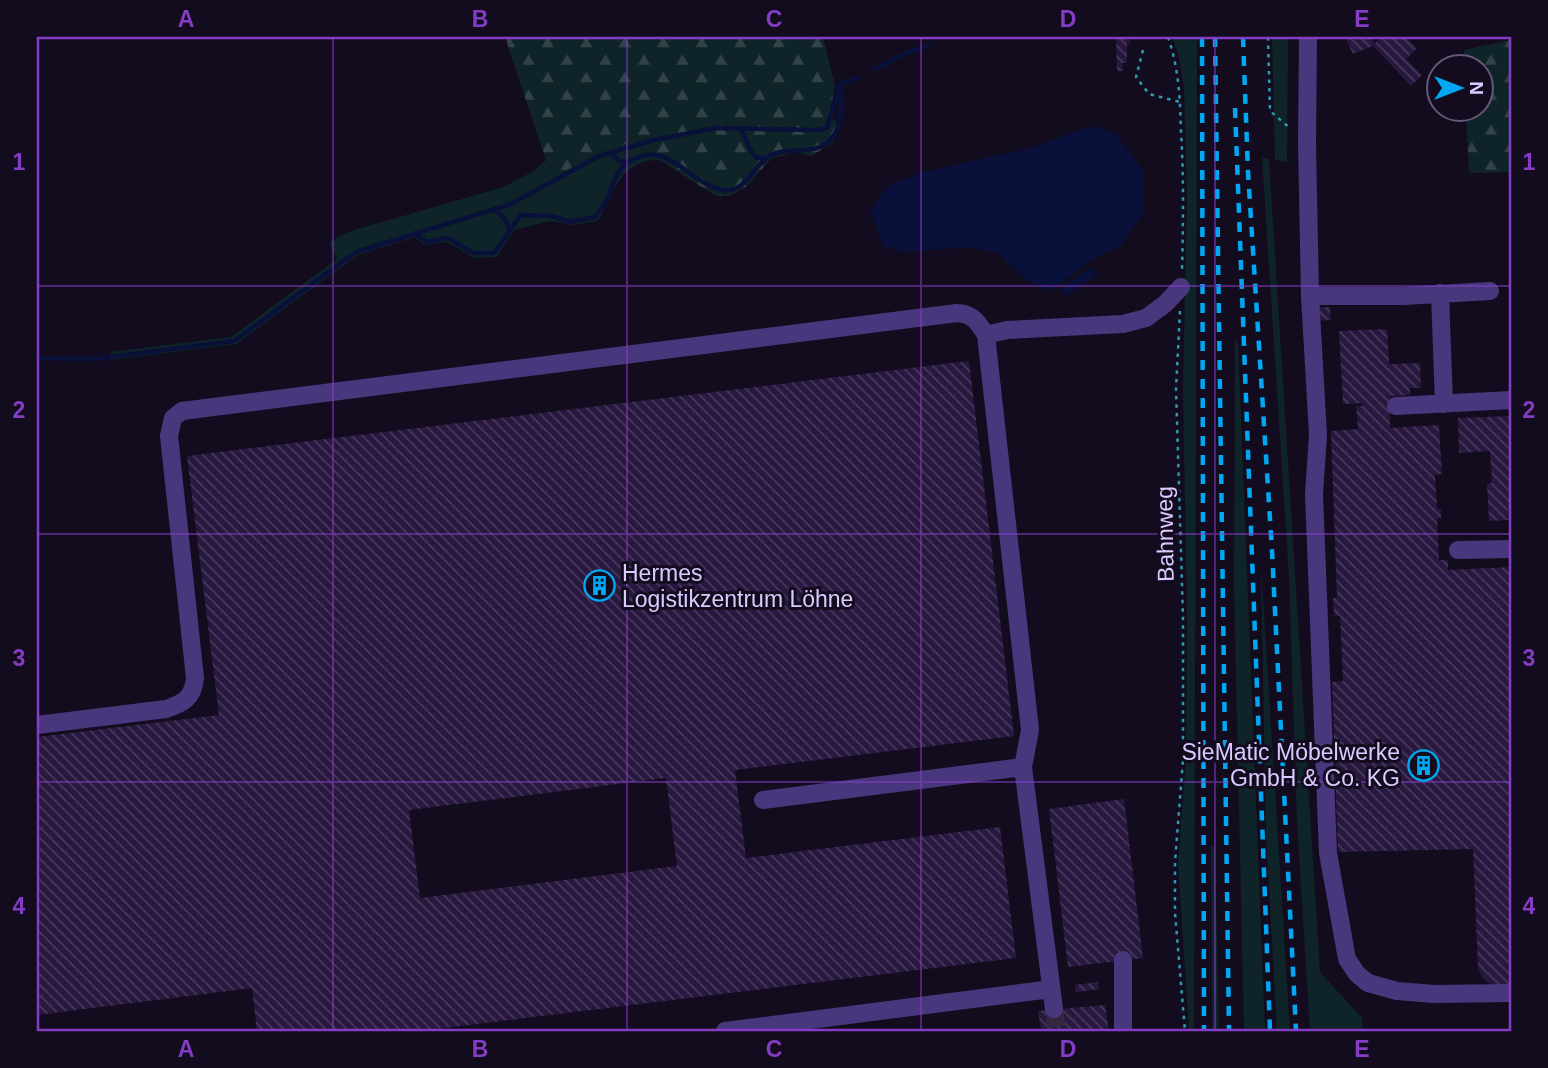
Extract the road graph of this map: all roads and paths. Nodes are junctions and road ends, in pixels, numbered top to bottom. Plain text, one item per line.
1 (1168, 37) edge
2 (1268, 37) edge
3 (1308, 37) edge
4 (1143, 50) dead end
5 (1180, 102) junction
6 (1307, 143) junction
7 (1181, 287) junction
8 (1490, 291) dead end
9 (1440, 293) junction
10 (1310, 296) junction
11 (986, 335) junction
12 (1511, 400) edge
13 (1444, 404) junction
14 (1396, 406) dead end
15 (1511, 549) edge
16 (1458, 550) dead end
17 (37, 725) edge
18 (1023, 767) junction
19 (763, 800) dead end
20 (1123, 960) dead end
21 (1051, 989) junction
22 (1511, 993) edge
23 (1054, 1009) tunnel mouth
24 (725, 1031) edge
25 (1123, 1031) edge
26 (1185, 1031) edge

1 - 5 path, Bahnweg
2 - 6 path
3 - 6 street
4 - 5 path
5 - 7 path, Bahnweg
6 - 10 street
7 - 11 street
7 - 26 path, Bahnweg
8 - 9 street
9 - 10 street
9 - 13 street
10 - 22 street
11 - 17 street
11 - 18 street
12 - 13 street
13 - 14 street
15 - 16 street
18 - 19 street
18 - 21 street
20 - 25 street
21 - 23 street
21 - 24 street

